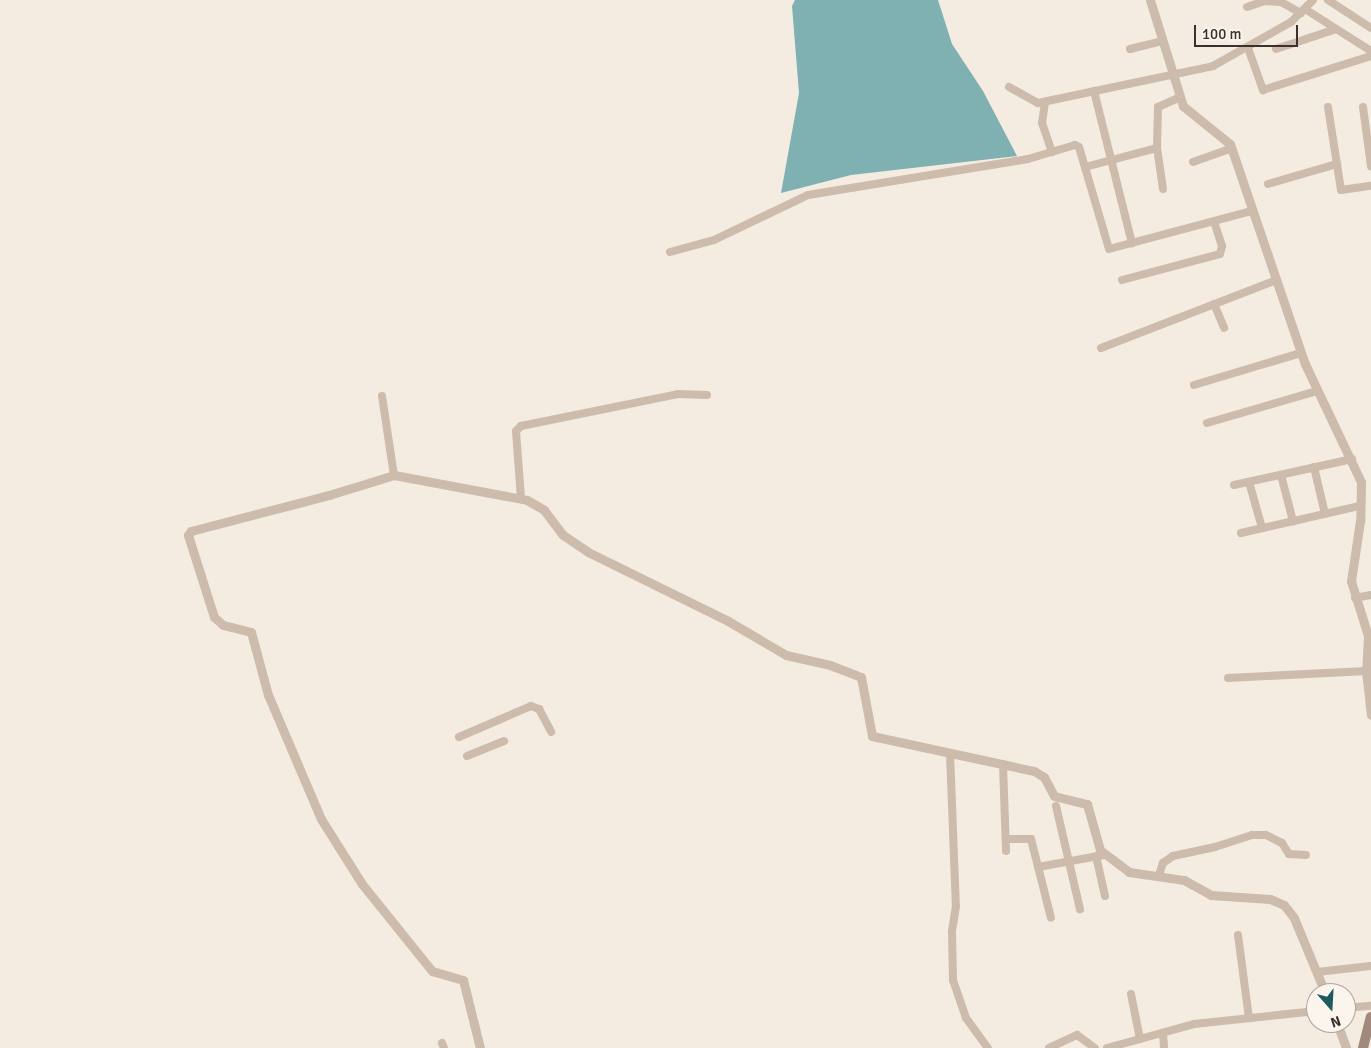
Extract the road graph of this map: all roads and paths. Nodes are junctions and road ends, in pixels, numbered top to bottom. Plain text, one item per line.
1 (1150, 0) edge
2 (1313, 0) edge
3 (1328, 0) edge
4 (1247, 7) dead end
5 (1303, 11) junction
6 (1367, 22) edge
7 (1371, 28) edge
8 (1336, 29) junction
9 (1161, 41) junction
10 (1130, 48) dead end
11 (1248, 48) junction
12 (1276, 49) dead end
13 (1371, 51) edge
14 (1371, 56) edge
15 (1173, 75) junction
16 (1009, 87) dead end
17 (1094, 91) junction
18 (1180, 97) junction
19 (1045, 102) junction
20 (1328, 107) dead end
21 (1362, 107) dead end
22 (1158, 148) junction
23 (1232, 148) junction
24 (1052, 152) junction
25 (1109, 160) junction
26 (1193, 162) dead end
27 (1337, 164) junction
28 (1371, 166) edge
29 (1085, 167) junction
30 (1268, 184) dead end
31 (1371, 186) edge
32 (1163, 189) dead end
33 (1252, 212) junction
34 (1214, 222) junction
35 (1132, 244) junction
36 (670, 252) dead end
37 (1122, 280) dead end
38 (1276, 280) junction
39 (1214, 304) junction
40 (1224, 328) dead end
41 (1100, 348) dead end
42 (1301, 353) junction
43 (1194, 385) dead end
44 (1317, 391) junction
45 (707, 395) dead end
46 (382, 396) dead end
47 (1207, 423) dead end
48 (1352, 459) junction
49 (1314, 468) junction
50 (1281, 474) junction
51 (394, 475) junction
52 (1249, 482) junction
53 (1234, 485) dead end
54 (521, 498) junction
55 (1360, 506) junction
56 (1325, 514) junction
57 (1293, 521) junction
58 (1262, 528) junction
59 (1241, 533) dead end
60 (1371, 595) edge
61 (1355, 598) junction
62 (1370, 634) edge
63 (1369, 651) edge
64 (1366, 672) junction
65 (1228, 678) dead end
66 (1369, 684) edge
67 (1371, 715) edge
68 (551, 732) dead end
69 (459, 737) dead end
70 (504, 741) dead end
71 (950, 754) junction
72 (467, 756) dead end
73 (1003, 764) junction
74 (1056, 806) dead end
75 (1006, 839) junction
76 (1006, 851) dead end
77 (1100, 855) junction
78 (1306, 855) dead end
79 (1069, 861) junction
80 (1038, 868) junction
81 (1159, 875) junction
82 (1105, 896) dead end
83 (1080, 909) dead end
84 (1051, 918) dead end
85 (1238, 935) dead end
86 (1371, 966) edge
87 (1317, 972) junction
88 (1321, 983) edge
89 (1131, 994) dead end
90 (1371, 1006) edge
91 (1356, 1007) edge
92 (1306, 1012) edge
93 (1371, 1017) edge
94 (1249, 1018) junction
95 (1163, 1033) junction
96 (1341, 1033) edge
97 (1369, 1035) edge
98 (1140, 1039) junction
99 (480, 1048) edge
100 (988, 1048) edge
101 (1049, 1048) edge
102 (1095, 1048) edge
103 (1107, 1048) edge
104 (1164, 1048) edge
105 (1346, 1048) edge
106 (1363, 1048) edge

1 - 9 street
2 - 5 street
3 - 6 street
4 - 5 street
5 - 8 street
5 - 11 street
6 - 7 street
8 - 12 street
8 - 13 street
9 - 10 street
9 - 15 street
11 - 14 street
11 - 15 street
15 - 17 street
15 - 18 street
16 - 19 street
17 - 19 street
17 - 25 street
18 - 22 street
18 - 23 street
19 - 24 street
20 - 27 street
21 - 28 street
22 - 25 street
22 - 32 street
23 - 26 street
23 - 33 street
24 - 29 street
24 - 36 street
25 - 29 street
25 - 35 street
27 - 30 street
27 - 31 street
29 - 35 street
33 - 34 street
33 - 38 street
34 - 35 street
34 - 37 street
38 - 39 street
38 - 42 street
39 - 40 street
39 - 41 street
42 - 43 street
42 - 44 street
44 - 47 street
44 - 48 street
45 - 54 street
46 - 51 street
48 - 49 street
48 - 55 street
49 - 50 street
49 - 56 street
50 - 52 street
50 - 57 street
51 - 54 street
51 - 99 street
52 - 53 street
52 - 58 street
54 - 71 street
55 - 56 street
55 - 61 street
56 - 57 street
57 - 58 street
58 - 59 street
60 - 61 street
61 - 62 street
62 - 63 street
63 - 64 street
64 - 65 street
64 - 66 street
66 - 67 street
68 - 69 street
70 - 72 street
71 - 73 street
71 - 100 street
73 - 75 street
73 - 77 street
74 - 79 street
75 - 76 street
75 - 80 street
77 - 79 street
77 - 81 street
77 - 82 street
78 - 81 street
79 - 80 street
79 - 83 street
80 - 84 street
81 - 87 street
85 - 94 street
86 - 87 street
87 - 88 street
89 - 98 street
90 - 91 street
92 - 94 street
93 - 97 main road
94 - 95 street
95 - 98 street
95 - 104 street
96 - 105 street
97 - 106 main road
98 - 103 street
101 - 102 street

